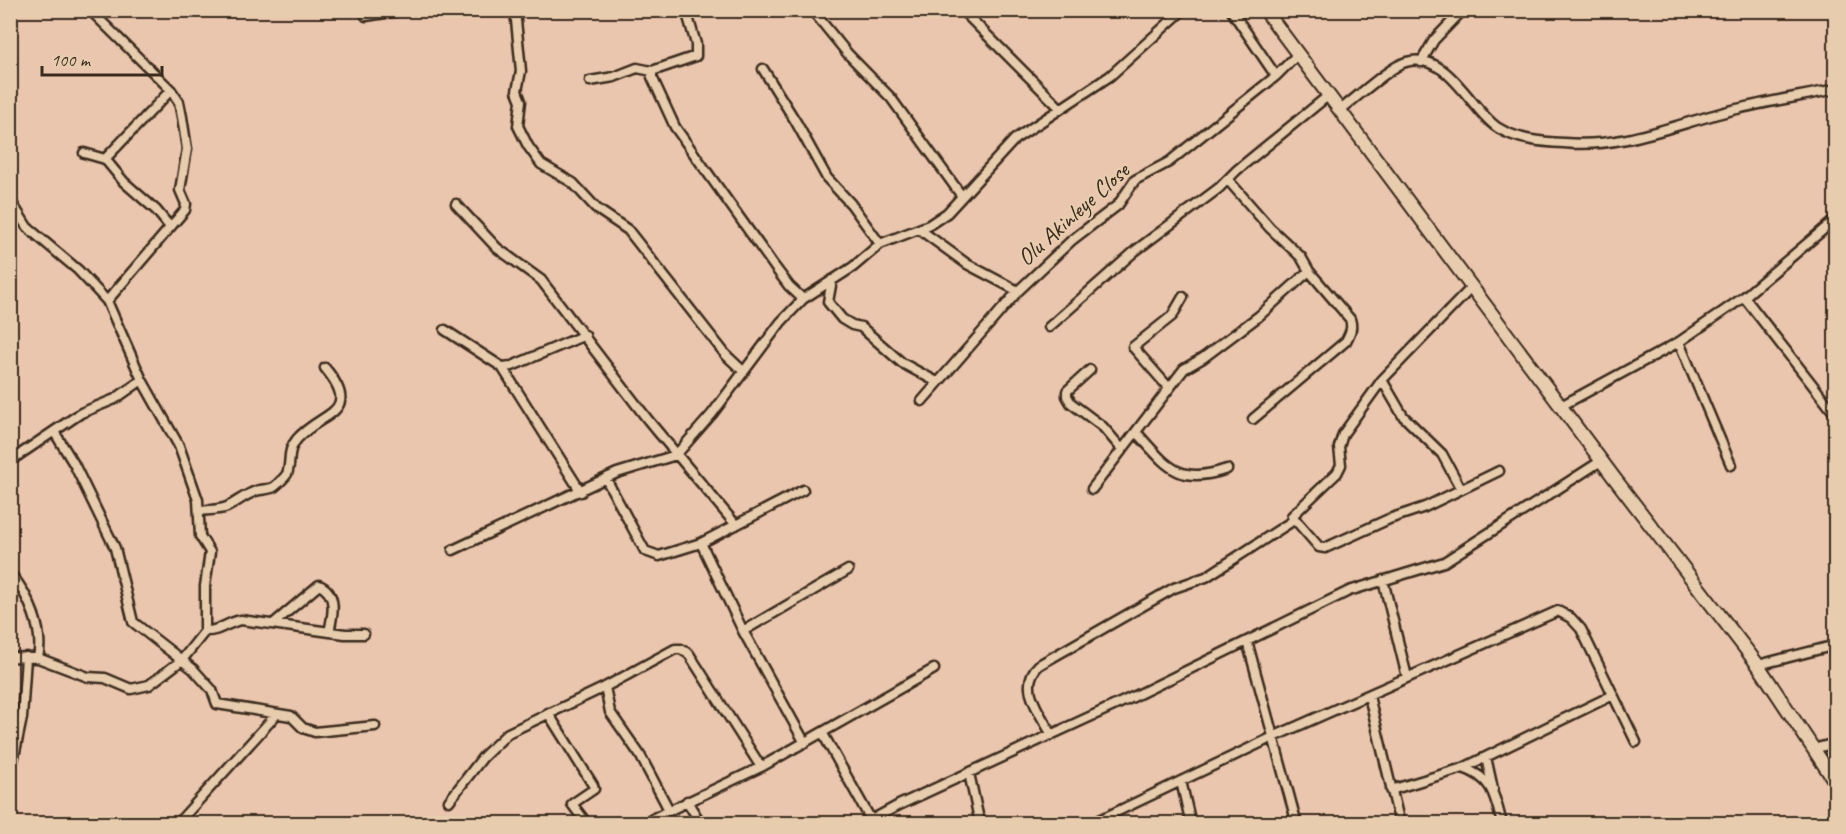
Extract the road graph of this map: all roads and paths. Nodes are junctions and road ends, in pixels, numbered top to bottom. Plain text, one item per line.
1 (90, 10) edge
2 (405, 10) edge
3 (515, 10) edge
4 (686, 10) edge
5 (812, 10) edge
6 (962, 10) edge
7 (1183, 10) edge
8 (1231, 10) edge
9 (1265, 10) edge
10 (1463, 10) edge
11 (366, 16) dead end
12 (1297, 55) junction
13 (1421, 62) junction
14 (763, 69) dead end
15 (652, 70) junction
16 (1276, 76) junction
17 (590, 81) dead end
18 (1836, 89) edge
19 (171, 90) junction
20 (1329, 95) junction
21 (1060, 108) junction
22 (1340, 110) junction
23 (84, 153) dead end
24 (105, 159) junction
25 (1228, 180) junction
26 (961, 195) junction
27 (10, 200) edge
28 (456, 204) dead end
29 (1836, 219) edge
30 (170, 227) junction
31 (919, 229) junction
32 (880, 244) junction
33 (1309, 271) junction
34 (832, 280) junction
35 (1471, 288) junction
36 (1018, 291) junction
37 (1183, 297) dead end
38 (1744, 297) junction
39 (803, 299) junction
40 (107, 300) junction
41 (1050, 327) dead end
42 (445, 330) dead end
43 (585, 335) junction
44 (1679, 342) junction
45 (502, 367) junction
46 (325, 368) dead end
47 (1090, 370) dead end
48 (743, 371) junction
49 (142, 380) junction
50 (1382, 380) junction
51 (937, 382) junction
52 (1169, 388) junction
53 (922, 401) dead end
54 (1561, 406) junction
55 (1836, 415) edge
56 (1253, 419) dead end
57 (1137, 432) junction
58 (55, 433) junction
59 (1121, 448) junction
60 (676, 455) junction
61 (10, 461) edge
62 (1602, 461) junction
63 (1731, 465) dead end
64 (1227, 469) dead end
65 (1499, 471) dead end
66 (606, 479) junction
67 (1092, 489) dead end
68 (1461, 489) junction
69 (803, 490) dead end
70 (580, 492) junction
71 (200, 511) junction
72 (1294, 520) junction
73 (736, 525) junction
74 (701, 543) junction
75 (453, 550) dead end
76 (848, 570) dead end
77 (10, 573) edge
78 (1383, 580) junction
79 (273, 624) junction
80 (205, 631) junction
81 (743, 631) junction
82 (329, 632) junction
83 (364, 634) dead end
84 (1247, 641) junction
85 (1836, 645) edge
86 (10, 657) edge
87 (26, 657) junction
88 (38, 658) junction
89 (183, 660) junction
90 (1758, 665) junction
91 (934, 669) dead end
92 (1407, 677) junction
93 (605, 687) junction
94 (1613, 695) junction
95 (1369, 696) junction
96 (548, 713) junction
97 (276, 715) junction
98 (375, 726) dead end
99 (823, 734) junction
100 (1052, 735) junction
101 (1273, 737) junction
102 (1636, 742) dead end
103 (805, 743) junction
104 (1836, 743) edge
105 (1813, 749) junction
106 (1486, 757) junction
107 (761, 767) junction
108 (1463, 768) junction
109 (969, 773) junction
110 (10, 776) edge
111 (1181, 781) junction
112 (1836, 783) edge
113 (1493, 789) junction
114 (1391, 790) junction
115 (449, 801) dead end
116 (687, 801) junction
117 (669, 810) junction
118 (868, 822) edge
119 (177, 824) edge
120 (587, 824) edge
121 (641, 824) edge
122 (701, 824) edge
123 (981, 824) edge
124 (1091, 824) edge
125 (1191, 824) edge
126 (1297, 824) edge
127 (1400, 824) edge
128 (1502, 824) edge

1 - 19 street
2 - 11 street
3 - 48 street
4 - 15 street
5 - 26 street
6 - 21 street
7 - 21 street
8 - 16 street
9 - 12 main road
10 - 13 street
12 - 16 street, Olu Akinleye Close
12 - 20 main road
13 - 18 street
13 - 22 street
14 - 32 street
15 - 17 street
15 - 39 street
16 - 36 street, Olu Akinleye Close
19 - 24 street
19 - 30 street
20 - 22 main road
20 - 25 street
21 - 26 street
22 - 35 main road
23 - 24 street
24 - 30 street
25 - 33 street
25 - 41 street
26 - 31 street
27 - 40 street
28 - 43 street
29 - 38 street
30 - 40 street
31 - 32 street
31 - 36 street
32 - 34 street
33 - 52 street
33 - 56 street
34 - 39 street
34 - 51 street
35 - 50 street
35 - 54 main road
36 - 51 street, Olu Akinleye Close
37 - 52 street
38 - 44 street
38 - 55 street
39 - 48 street
40 - 49 street
42 - 45 street
43 - 45 street
43 - 60 street
44 - 54 street
44 - 63 street
45 - 70 street
46 - 71 street
47 - 59 street
48 - 60 street
49 - 58 street
49 - 71 street
50 - 68 street
50 - 72 street
51 - 53 street, Olu Akinleye Close
52 - 57 street
54 - 62 main road
57 - 59 street
57 - 64 street
58 - 61 street
58 - 89 street
59 - 67 street
60 - 66 street
60 - 73 street
62 - 78 street
62 - 90 main road
65 - 68 street
66 - 70 street
66 - 74 street
68 - 72 street
69 - 73 street
70 - 75 street
71 - 80 street
72 - 100 street
73 - 74 street
74 - 81 street
76 - 81 street
77 - 88 street
78 - 84 street
78 - 92 street
79 - 80 street
79 - 82 street
79 - 82 street
80 - 89 street
81 - 103 street
82 - 83 street
84 - 100 street
84 - 101 street
85 - 90 street
86 - 87 street
87 - 88 street
87 - 110 street
88 - 89 street
89 - 97 street
90 - 105 main road
91 - 99 street
92 - 94 street
92 - 95 street
93 - 96 street
93 - 107 street
93 - 117 street
94 - 102 street
94 - 106 street
95 - 101 street
95 - 114 street
96 - 115 street
96 - 120 street
97 - 98 street
97 - 119 street
99 - 103 street
99 - 118 street
100 - 109 street
101 - 111 street
101 - 126 street
103 - 107 street
104 - 105 street
105 - 112 main road
106 - 108 street
106 - 113 street
107 - 116 street
108 - 113 street
108 - 114 street
109 - 118 street
109 - 123 street
111 - 124 street
111 - 125 street
113 - 128 street
114 - 127 street
116 - 117 street
116 - 122 street
117 - 121 street

